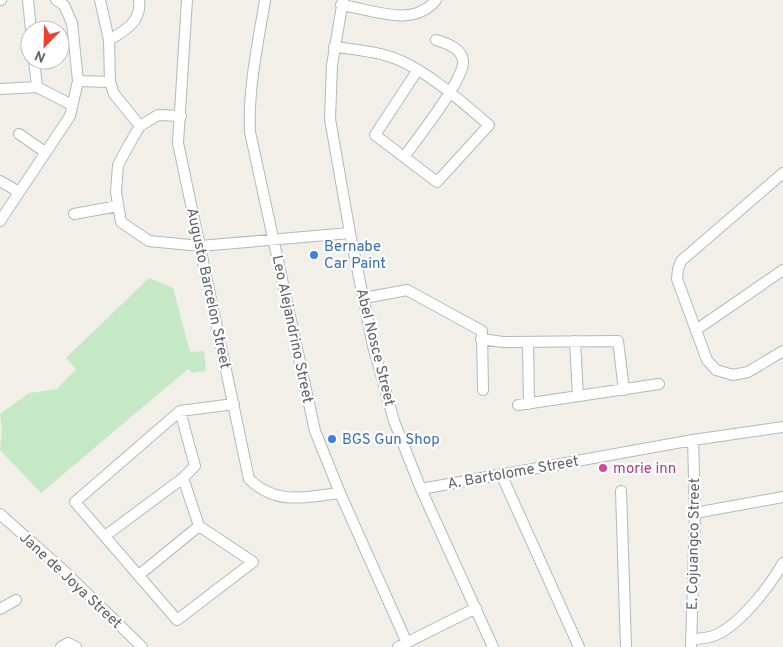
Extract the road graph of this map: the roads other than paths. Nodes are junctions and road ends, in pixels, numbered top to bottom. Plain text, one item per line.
1 (28, 0) edge
2 (56, 0) edge
3 (100, 0) edge
4 (139, 0) edge
5 (187, 0) edge
6 (266, 0) edge
7 (436, 0) edge
8 (342, 2) edge
9 (30, 20) edge
10 (109, 40) junction
11 (436, 40) dead end
12 (334, 47) junction
13 (35, 70) edge
14 (417, 71) junction
15 (78, 81) junction
16 (110, 82) junction
17 (37, 87) junction
18 (0, 89) edge
19 (450, 92) junction
20 (72, 105) junction
21 (181, 116) junction
22 (140, 126) junction
23 (19, 134) dead end
24 (45, 152) junction
25 (404, 157) junction
26 (783, 173) edge
27 (0, 181) edge
28 (19, 192) junction
29 (118, 206) junction
30 (74, 214) dead end
31 (0, 220) edge
32 (350, 233) junction
33 (273, 240) junction
34 (200, 246) junction
35 (783, 270) edge
36 (364, 298) junction
37 (696, 330) junction
38 (482, 339) junction
39 (575, 341) junction
40 (528, 342) junction
41 (783, 351) edge
42 (659, 384) dead end
43 (483, 390) dead end
44 (624, 390) junction
45 (578, 396) junction
46 (234, 404) junction
47 (529, 404) junction
48 (518, 405) dead end
49 (180, 411) junction
50 (783, 427) edge
51 (694, 440) junction
52 (502, 474) junction
53 (183, 478) junction
54 (421, 489) junction
55 (621, 491) dead end
56 (340, 493) junction
57 (783, 497) edge
58 (696, 513) junction
59 (0, 514) edge
60 (199, 526) junction
61 (106, 536) junction
62 (783, 563) edge
63 (139, 574) junction
64 (16, 600) dead end
65 (476, 608) junction
66 (0, 609) edge
67 (691, 643) edge
68 (402, 645) edge
69 (142, 647) edge
70 (493, 647) edge
71 (579, 647) edge
72 (626, 647) edge

1 - 9 street
2 - 15 street
3 - 10 street
4 - 10 street
5 - 21 street, Augusto Barcelon Street
6 - 33 street, Leo Alejandrino Street
7 - 8 street
8 - 12 street, Abel Nosce Street
10 - 16 street
11 - 19 street
12 - 14 street
12 - 32 street, Abel Nosce Street
13 - 17 street
14 - 19 street
14 - 25 street
15 - 16 street
15 - 20 street
16 - 22 street
17 - 18 street
17 - 20 street
19 - 25 street
19 - 25 street
20 - 24 street
21 - 22 street
21 - 34 street, Augusto Barcelon Street
22 - 29 street
23 - 24 street
24 - 28 street
26 - 37 street
27 - 28 street
28 - 31 street
29 - 30 street
29 - 34 street
32 - 33 street
32 - 36 street, Abel Nosce Street
33 - 34 street
33 - 56 street, Leo Alejandrino Street
34 - 46 street, Augusto Barcelon Street
35 - 37 street
36 - 38 street
36 - 54 street, Abel Nosce Street
37 - 41 street
38 - 40 street
38 - 43 street
39 - 40 street
39 - 44 street
39 - 45 street
40 - 47 street
42 - 44 street
44 - 45 street
45 - 47 street
46 - 49 street
46 - 56 street, Augusto Barcelon Street
47 - 48 street
49 - 53 street
49 - 61 street
50 - 51 street, A. Bartolome Street
51 - 52 street, A. Bartolome Street
51 - 58 street, E. Cojuangco Street
52 - 54 street, A. Bartolome Street
52 - 71 street
53 - 60 street
53 - 61 street
54 - 65 street, Abel Nosce Street
55 - 72 street
56 - 68 street, Leo Alejandrino Street
57 - 58 street
58 - 67 street, E. Cojuangco Street
59 - 69 street, Jane de Joya Street
60 - 63 street
60 - 63 street
61 - 63 street
62 - 67 street
64 - 66 street
65 - 68 street
65 - 70 street, Abel Nosce Street

